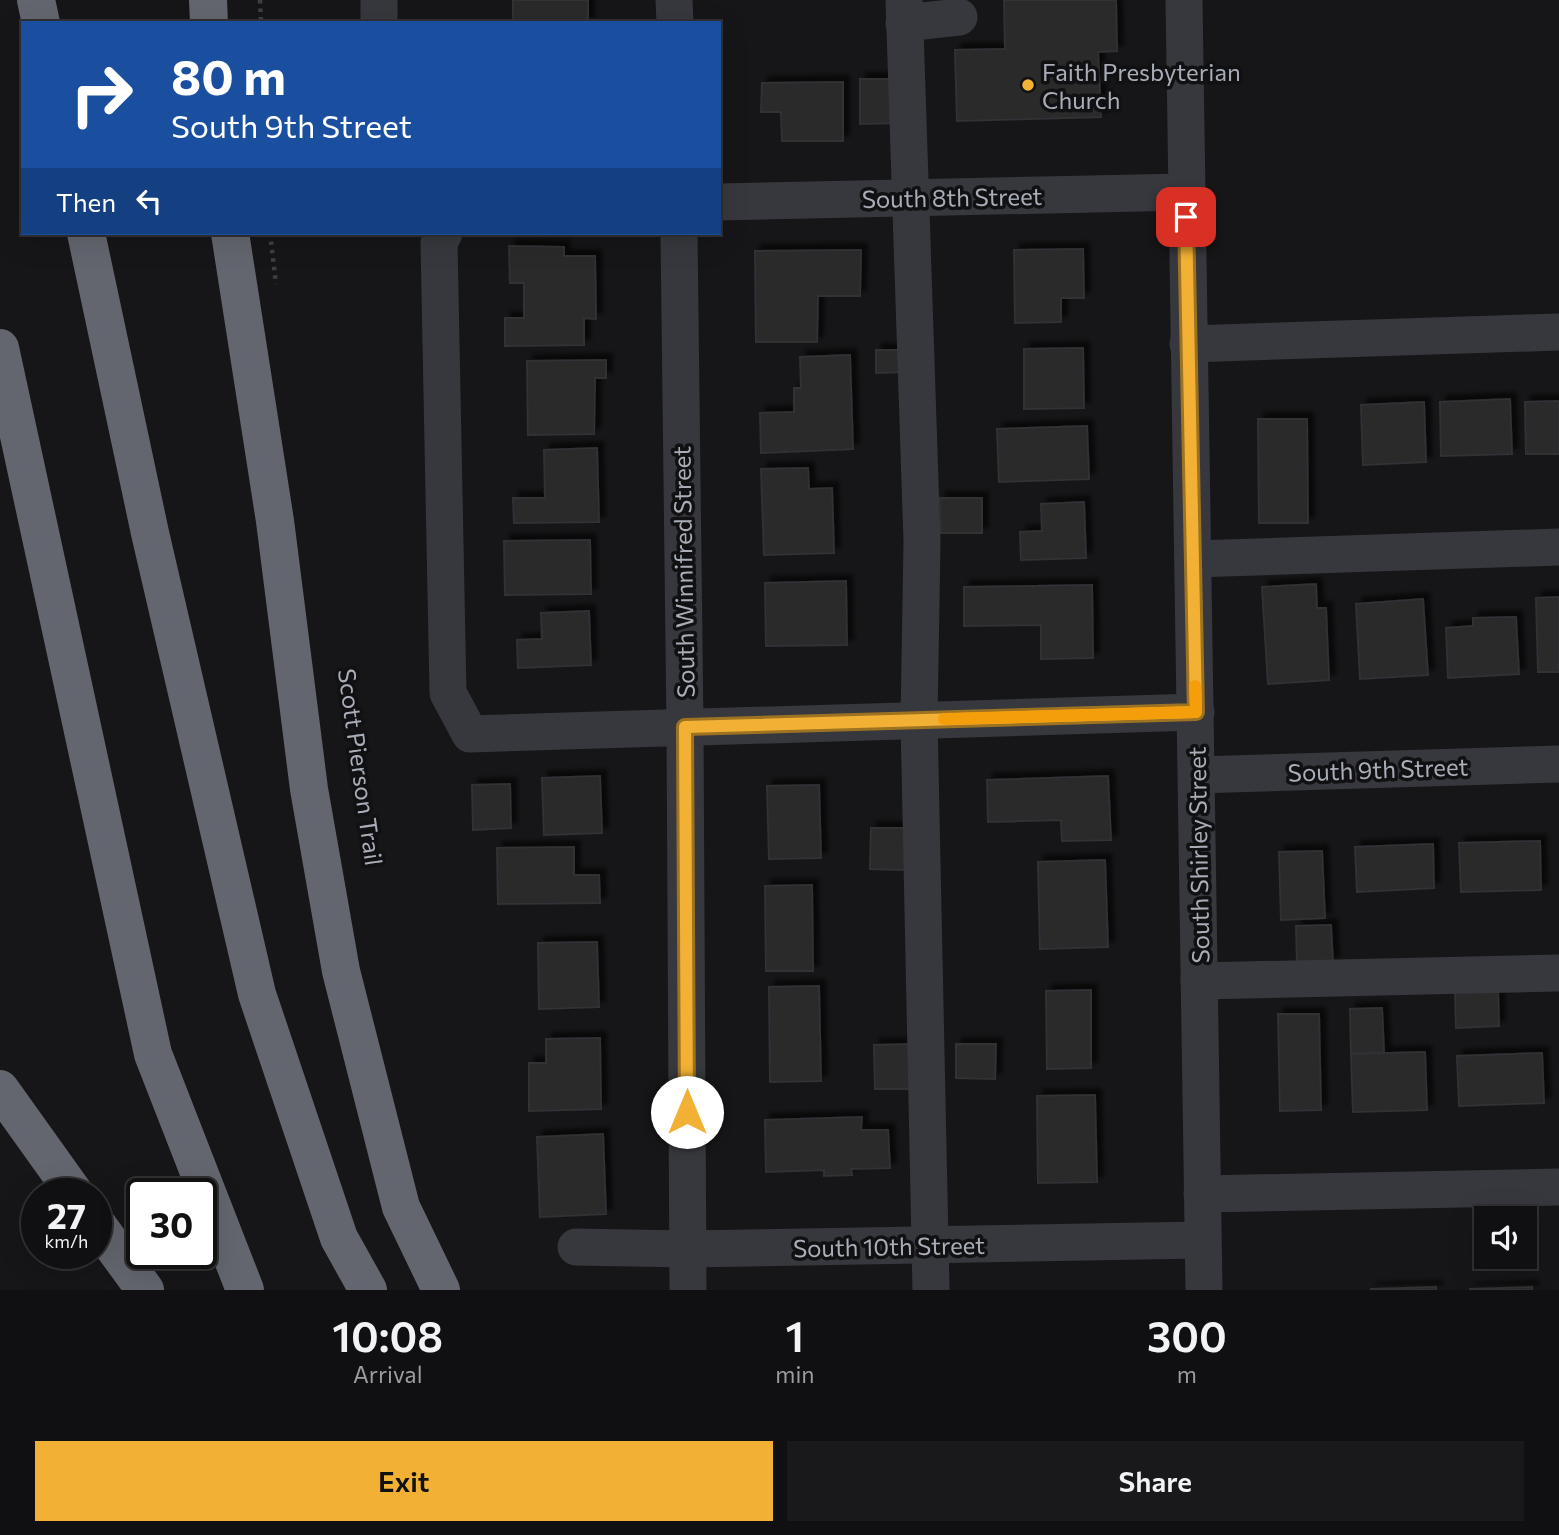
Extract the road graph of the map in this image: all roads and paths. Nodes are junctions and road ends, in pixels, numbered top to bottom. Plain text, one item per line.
1 (36, 0) edge
2 (208, 0) edge
3 (260, 0) edge
4 (379, 0) edge
5 (674, 0) edge
6 (1184, 0) edge
7 (904, 12) edge
8 (960, 18) dead end
9 (41, 21) edge
10 (209, 21) edge
11 (261, 21) edge
12 (379, 21) edge
13 (675, 21) edge
14 (1185, 192) junction
15 (912, 198) junction
16 (721, 202) edge
17 (86, 235) edge
18 (230, 235) edge
19 (271, 235) edge
20 (443, 235) edge
21 (679, 235) edge
22 (276, 286) dead end
23 (1559, 332) edge
24 (1188, 344) junction
25 (0, 348) edge
26 (1559, 547) edge
27 (1193, 559) junction
28 (1196, 712) junction
29 (919, 720) junction
30 (685, 727) junction
31 (1559, 764) edge
32 (1197, 775) junction
33 (1559, 973) edge
34 (1199, 981) junction
35 (0, 1089) edge
36 (64, 1178) edge
37 (1559, 1187) edge
38 (1202, 1194) junction
39 (1202, 1240) junction
40 (112, 1245) edge
41 (931, 1246) junction
42 (576, 1247) dead end
43 (687, 1249) junction
44 (145, 1290) edge
45 (245, 1290) edge
46 (368, 1290) edge
47 (441, 1290) edge
48 (688, 1290) edge
49 (931, 1290) edge
50 (1204, 1290) edge

1 - 9 highway
2 - 10 highway
3 - 11 path
4 - 12 street
5 - 13 street
6 - 14 street, South Shirley Street
7 - 8 street
7 - 15 street
14 - 15 street, South 8th Street
14 - 24 street, South Shirley Street
15 - 16 street, South 8th Street
15 - 29 street
17 - 46 highway
18 - 47 highway
19 - 22 path
20 - 30 street
21 - 30 street, South Winnifred Street
23 - 24 street
24 - 27 street, South Shirley Street
25 - 45 highway
26 - 27 street
27 - 28 street, South Shirley Street
28 - 29 street
28 - 32 street, South Shirley Street
29 - 30 street
29 - 41 street
30 - 43 street, South Winnifred Street
31 - 32 street, South 9th Street
32 - 34 street, South Shirley Street
33 - 34 street
34 - 38 street, South Shirley Street
35 - 36 highway
37 - 38 street
38 - 39 street, South Shirley Street
39 - 41 street, South 10th Street
39 - 50 street, South Shirley Street
40 - 44 highway
41 - 43 street, South 10th Street
41 - 49 street
42 - 43 street, South 10th Street
43 - 48 street, South Winnifred Street

